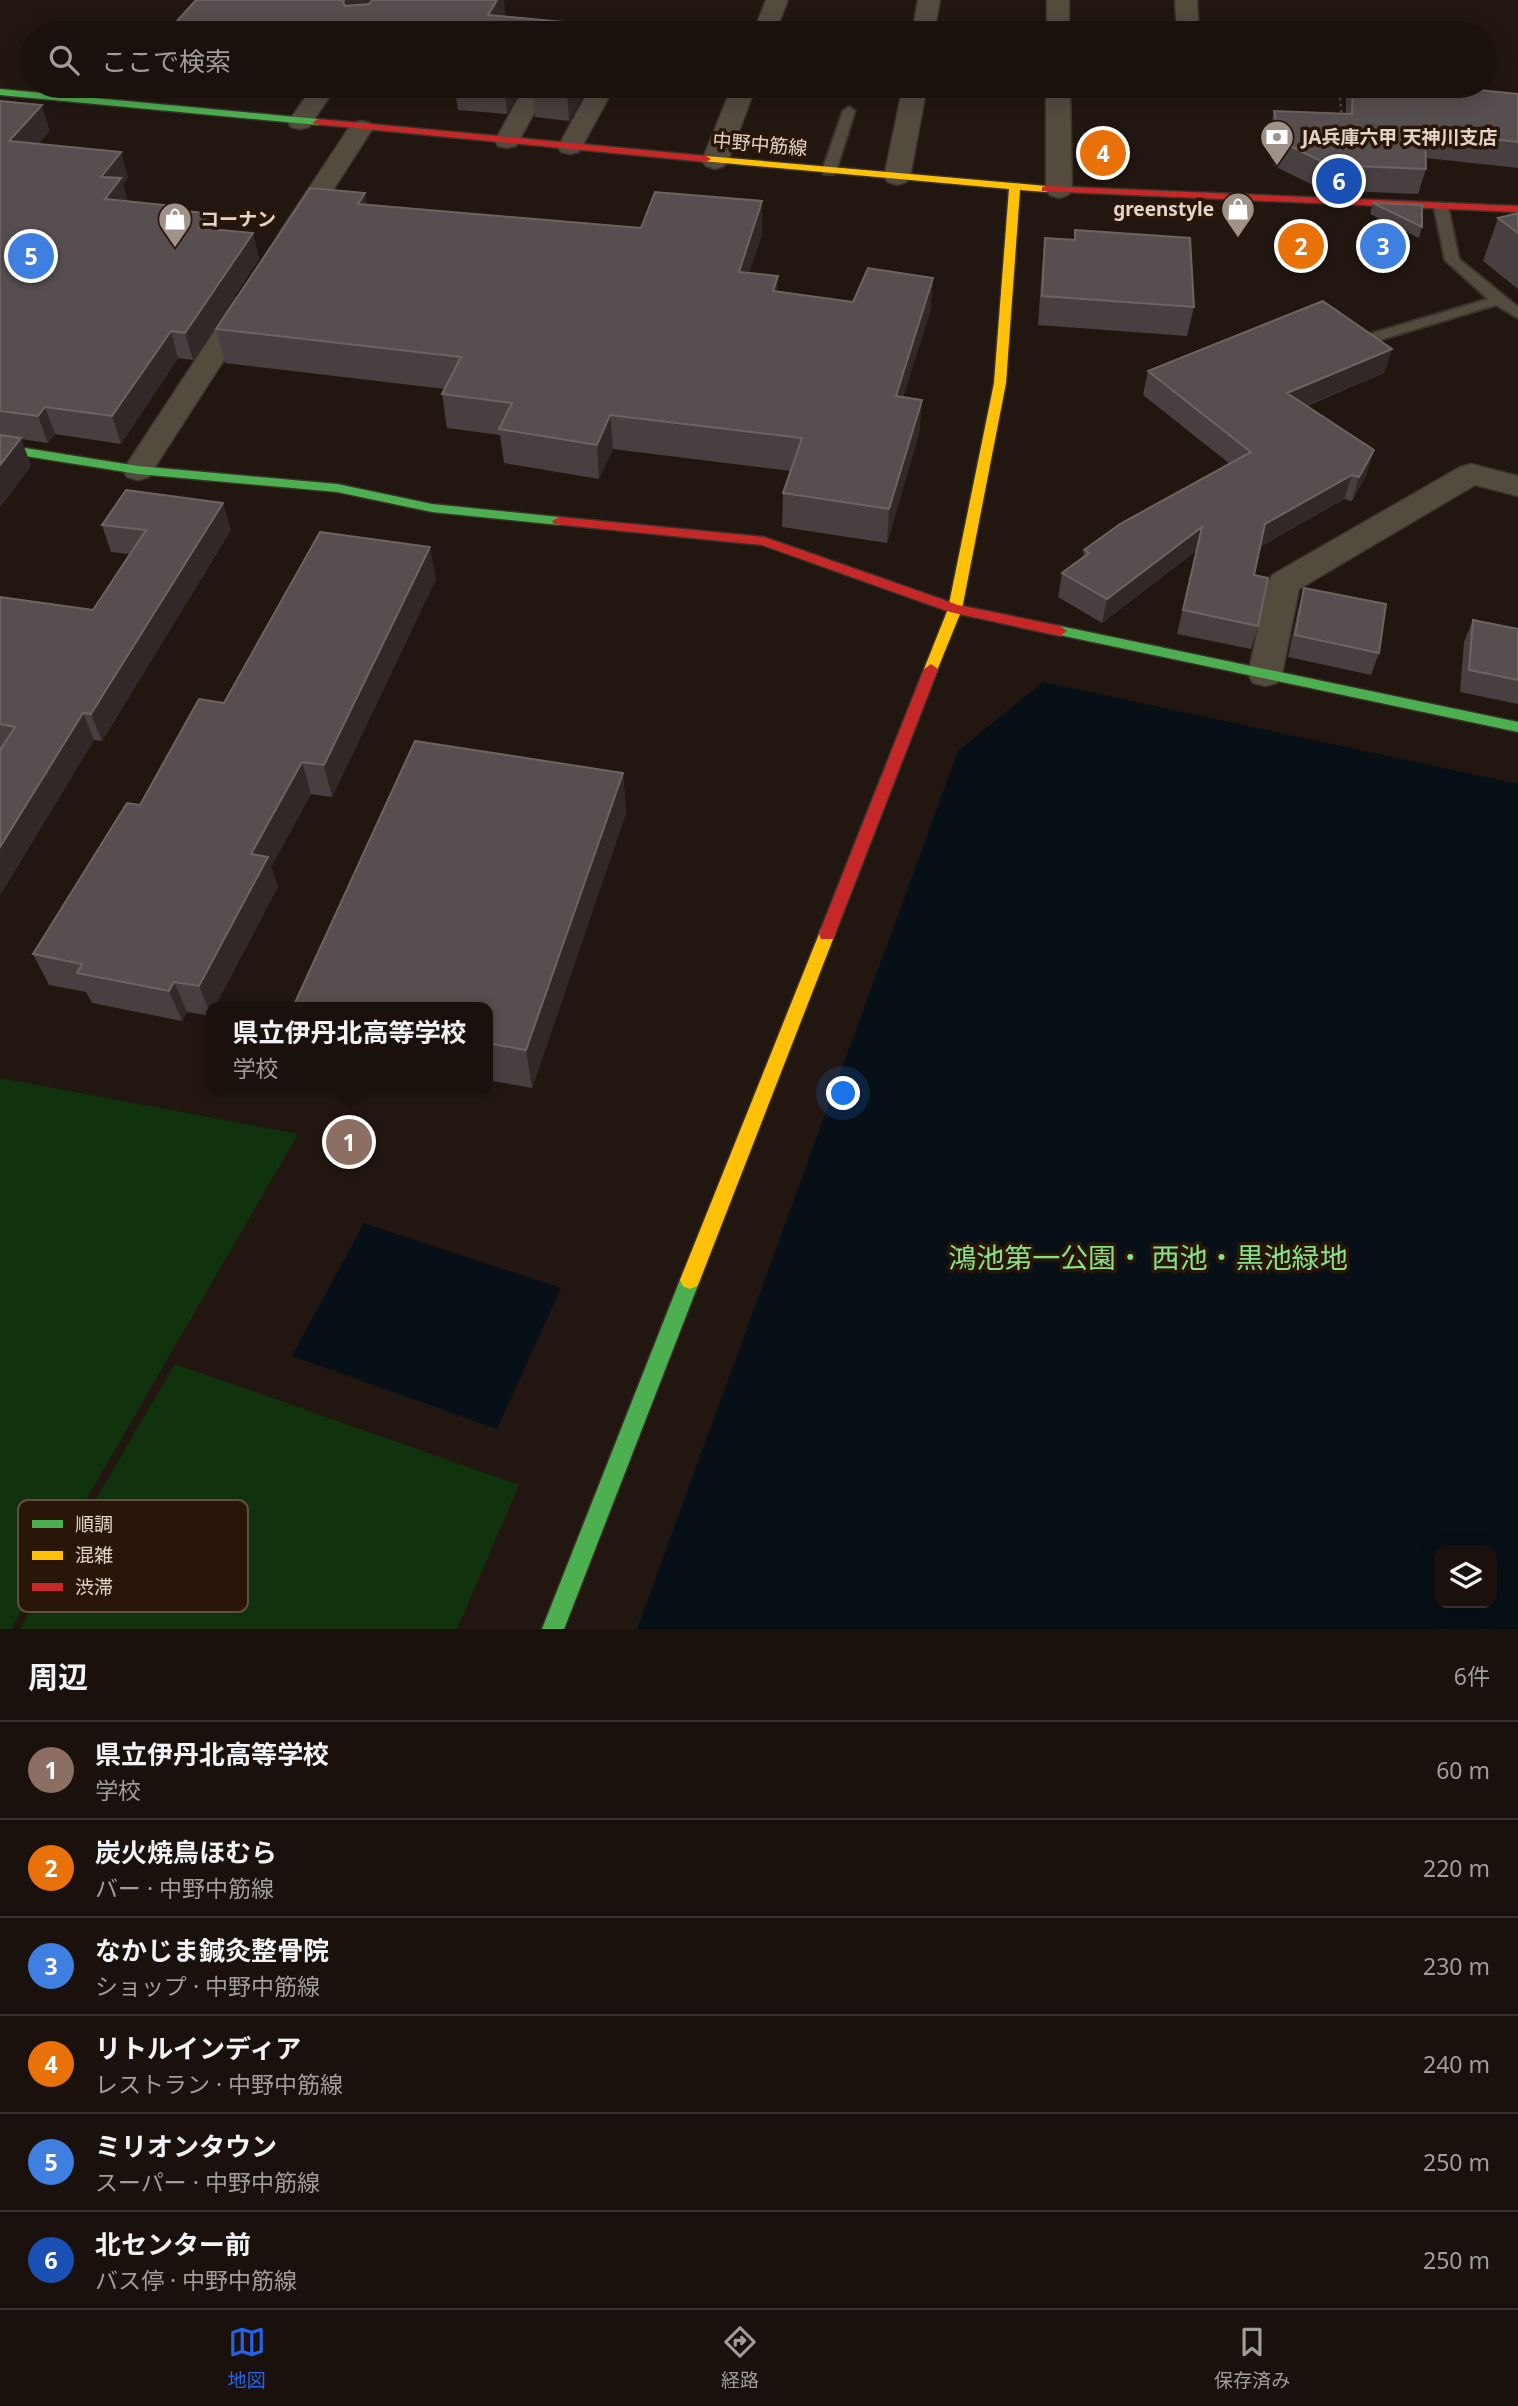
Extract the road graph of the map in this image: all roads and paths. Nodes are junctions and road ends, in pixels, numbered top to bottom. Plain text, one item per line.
1 (777, 0) edge
2 (929, 0) edge
3 (1058, 0) edge
4 (1186, 0) edge
5 (769, 21) edge
6 (925, 21) edge
7 (1058, 21) edge
8 (1187, 21) edge
9 (21, 91) edge
10 (0, 92) edge
11 (96, 98) edge
12 (317, 98) edge
13 (530, 98) edge
14 (597, 98) edge
15 (739, 98) edge
16 (913, 98) edge
17 (1058, 98) edge
18 (1340, 98) edge
19 (849, 111) dead end
20 (300, 122) junction
21 (1342, 125) edge
22 (361, 128) junction
23 (507, 141) junction
24 (570, 147) junction
25 (715, 161) junction
26 (829, 171) junction
27 (897, 177) junction
28 (1015, 188) junction
29 (1059, 190) junction
30 (1441, 207) junction
31 (1518, 209) edge
32 (280, 252) edge
33 (258, 286) edge
34 (1497, 300) junction
35 (1518, 314) edge
36 (1368, 339) edge
37 (0, 448) edge
38 (138, 470) junction
39 (1518, 486) edge
40 (955, 609) junction
41 (1265, 674) junction
42 (1518, 727) edge
43 (553, 1629) edge

1 - 5 street
2 - 6 street
3 - 7 street
4 - 8 street
9 - 10 street, 中野中筋線
11 - 20 street, 中野中筋線
12 - 20 street
13 - 23 street
14 - 24 street
15 - 25 street
16 - 27 street
17 - 29 street
18 - 21 path
19 - 26 lane
20 - 22 street, 中野中筋線
22 - 23 street, 中野中筋線
22 - 32 street
23 - 24 street, 中野中筋線
24 - 25 street, 中野中筋線
25 - 26 street, 中野中筋線
26 - 27 street, 中野中筋線
27 - 28 street, 中野中筋線
28 - 29 street, 中野中筋線
28 - 40 street
29 - 30 street, 中野中筋線
30 - 31 street, 中野中筋線
30 - 34 lane
33 - 38 street
34 - 35 lane
34 - 36 lane
37 - 38 street
38 - 40 street
39 - 41 street
40 - 41 street
40 - 43 street
41 - 42 street

